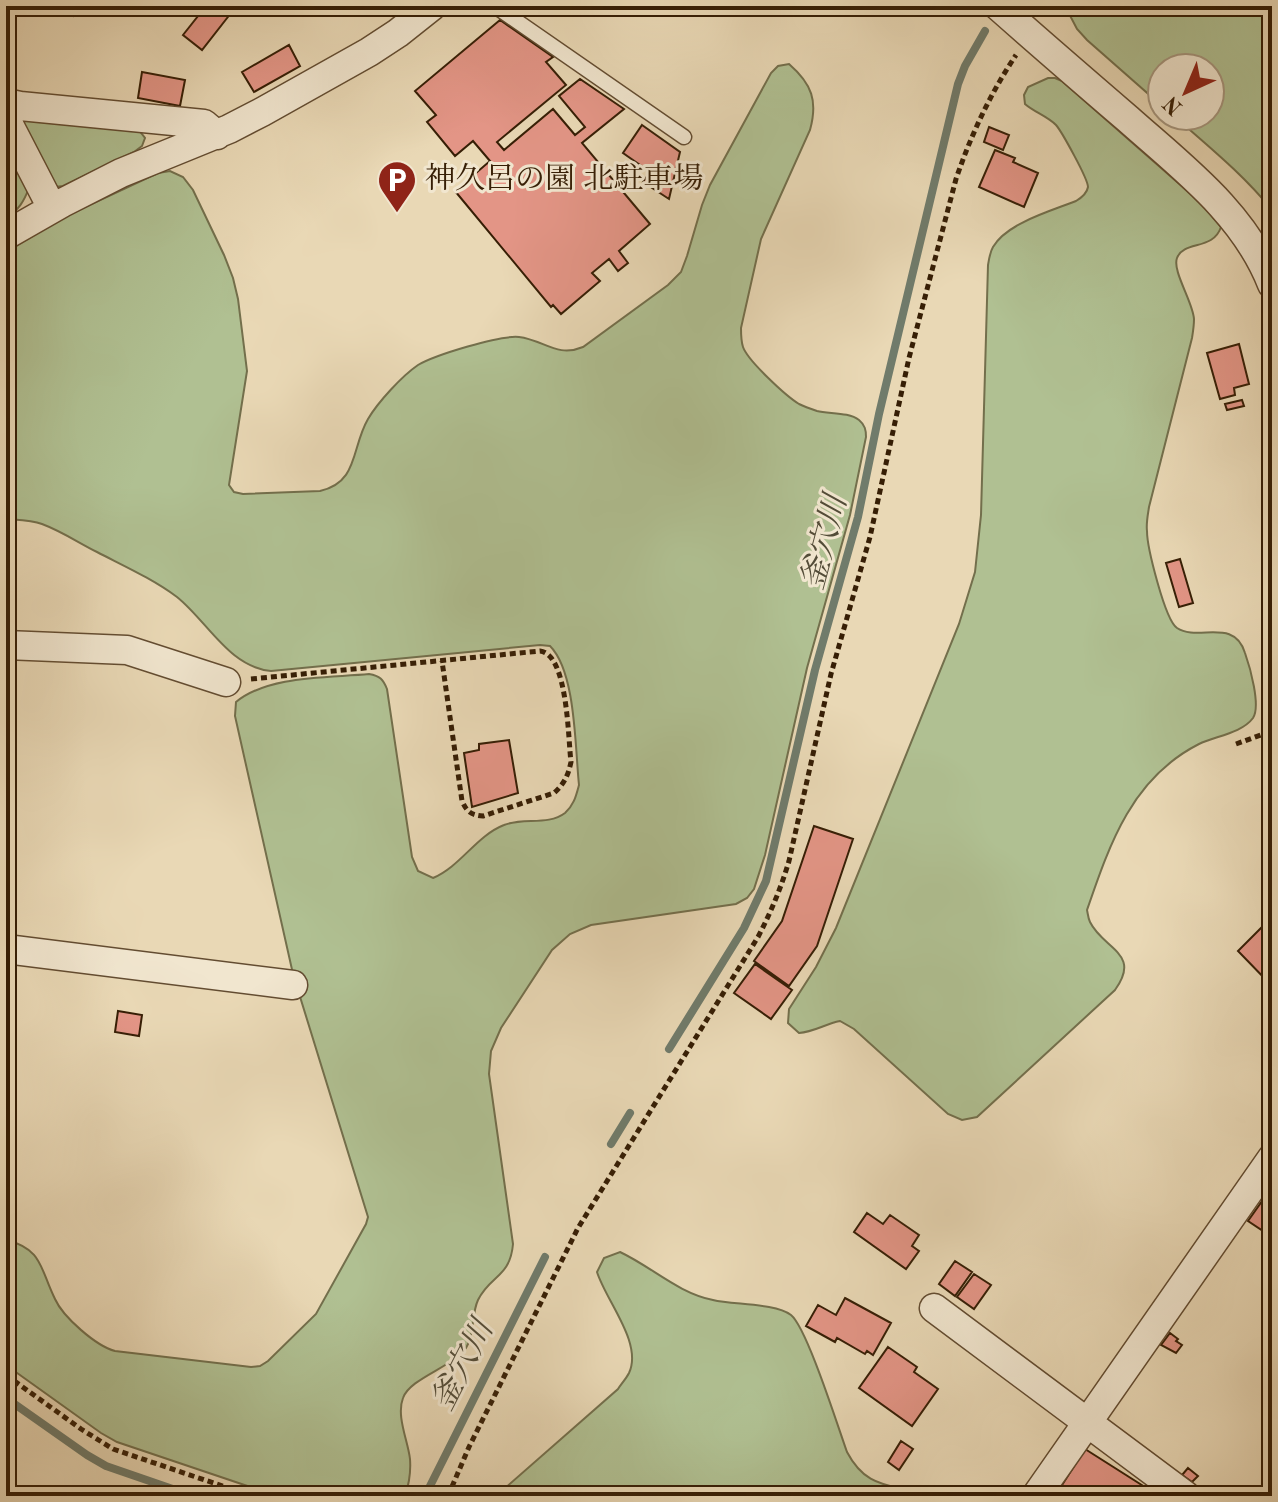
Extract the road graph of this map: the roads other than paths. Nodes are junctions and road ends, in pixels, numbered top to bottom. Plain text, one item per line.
1 (432, 6) edge
2 (495, 6) edge
3 (998, 6) edge
4 (6, 103) edge
5 (6, 119) edge
6 (217, 135) junction
7 (684, 137) dead end
8 (52, 208) junction
9 (6, 235) edge
10 (1272, 284) edge
11 (6, 645) edge
12 (226, 682) road end
13 (6, 949) edge
14 (293, 985) dead end
15 (1272, 1158) edge
16 (934, 1308) dead end
17 (1088, 1422) junction
18 (1036, 1496) edge
19 (1186, 1496) edge

1 - 6 street
2 - 7 lane
3 - 10 street
4 - 6 street
5 - 8 street
6 - 8 street
8 - 9 street
11 - 12 street
13 - 14 street
15 - 17 street
16 - 17 street
17 - 18 street
17 - 19 street

